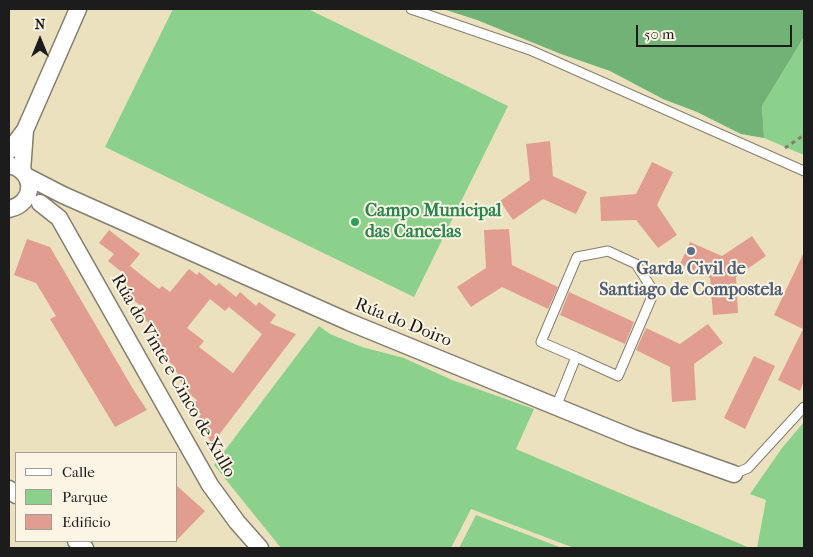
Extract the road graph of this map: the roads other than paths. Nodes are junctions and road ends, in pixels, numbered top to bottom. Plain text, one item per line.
1 (78, 9) edge
2 (411, 9) edge
3 (14, 140) edge
4 (19, 171) edge
5 (804, 171) edge
6 (63, 195) junction
7 (40, 203) junction
8 (16, 206) edge
9 (59, 218) junction
10 (9, 222) edge
11 (576, 357) junction
12 (556, 407) junction
13 (804, 407) edge
14 (734, 474) joint
15 (260, 548) edge

1 - 3 street
2 - 5 lane
3 - 4 street
4 - 6 street, Rúa do Doiro
4 - 8 street
6 - 7 street
6 - 9 street
6 - 12 street, Rúa do Doiro
7 - 8 street
7 - 9 street, Rúa do Vinte e Cinco de Xullo
8 - 10 street
9 - 15 street, Rúa do Vinte e Cinco de Xullo
11 - 11 lane
11 - 12 lane
12 - 14 street, Rúa do Doiro
13 - 14 lane

